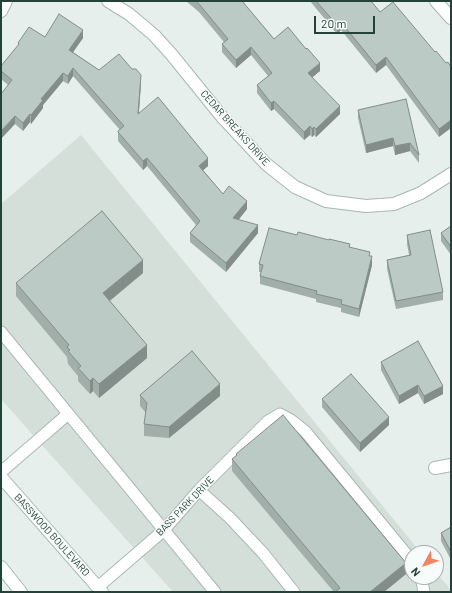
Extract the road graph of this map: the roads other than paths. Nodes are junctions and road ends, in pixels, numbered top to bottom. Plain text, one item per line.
1 (6, 1) edge
2 (108, 1) edge
3 (436, 1) edge
4 (1, 11) edge
5 (451, 18) edge
6 (451, 174) edge
7 (1, 332) edge
8 (68, 414) junction
9 (451, 465) edge
10 (435, 468) dead end
11 (1, 472) edge
12 (1, 477) edge
13 (199, 490) junction
14 (164, 530) junction
15 (404, 551) edge
16 (1, 567) edge
17 (100, 590) edge
18 (21, 592) edge
19 (215, 592) edge
20 (294, 592) edge

1 - 4 street
2 - 6 street, CEDAR BREAKS DRIVE
3 - 5 street
7 - 8 lane
8 - 11 lane
8 - 14 lane
9 - 10 street
12 - 17 street, BASSWOOD BOULEVARD
13 - 14 lane, BASS PARK DRIVE
13 - 15 lane, BASS PARK DRIVE
13 - 20 lane
14 - 17 lane, BASS PARK DRIVE
14 - 19 lane
16 - 18 street

